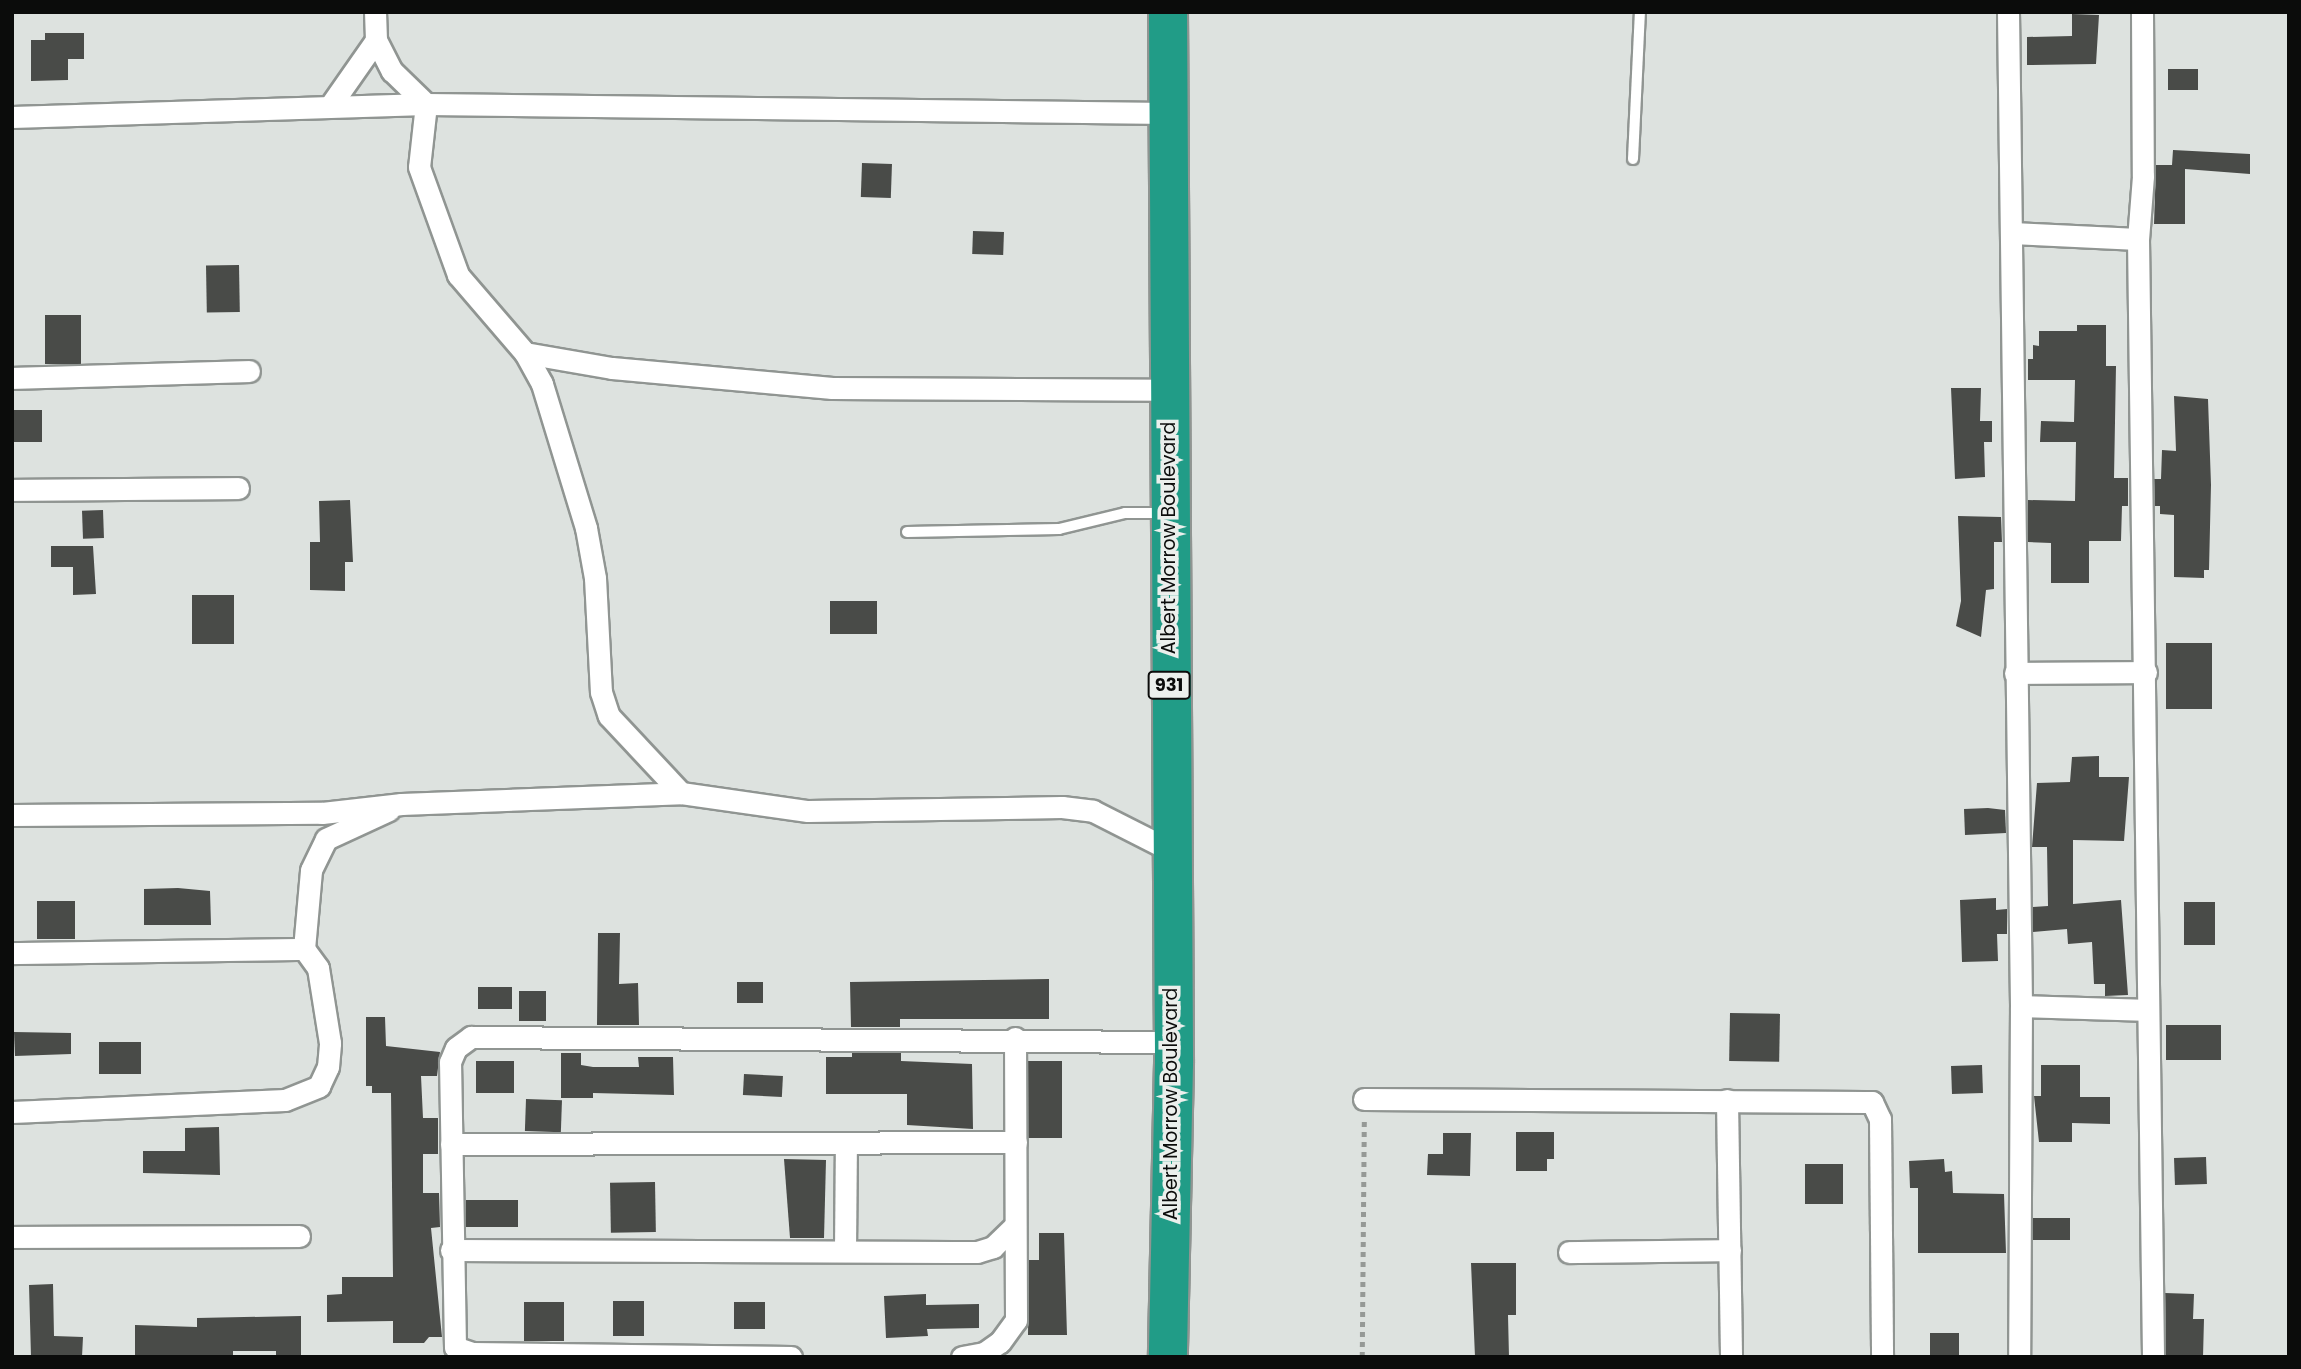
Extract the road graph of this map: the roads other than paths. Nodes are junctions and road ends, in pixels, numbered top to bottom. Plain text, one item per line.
1 (374, 12) edge
2 (1168, 12) edge
3 (1640, 12) edge
4 (2008, 12) edge
5 (2142, 12) edge
6 (376, 40) junction
7 (426, 104) junction
8 (330, 106) junction
9 (1168, 113) junction
10 (12, 117) edge
11 (1633, 159) dead end
12 (2012, 233) junction
13 (2138, 239) junction
14 (524, 353) junction
15 (249, 371) dead end
16 (12, 378) edge
17 (1168, 390) junction
18 (238, 488) dead end
19 (12, 490) edge
20 (1168, 513) junction
21 (907, 532) dead end
22 (2146, 672) junction
23 (2015, 673) junction
24 (681, 793) junction
25 (401, 804) junction
26 (12, 816) edge
27 (1170, 850) junction
28 (304, 949) junction
29 (12, 953) edge
30 (2021, 1006) junction
31 (2148, 1010) junction
32 (1015, 1038) junction
33 (1173, 1042) junction
34 (1364, 1099) road end
35 (1727, 1100) junction
36 (12, 1112) edge
37 (1016, 1142) junction
38 (451, 1144) junction
39 (846, 1146) junction
40 (1015, 1226) junction
41 (299, 1236) dead end
42 (12, 1237) edge
43 (452, 1250) junction
44 (1730, 1250) junction
45 (845, 1251) junction
46 (1569, 1252) dead end
47 (791, 1357) edge
48 (962, 1357) edge
49 (1168, 1357) edge
50 (1731, 1357) edge
51 (1882, 1357) edge
52 (2019, 1357) edge
53 (2153, 1357) edge

1 - 6 street
2 - 9 highway, Albert Morrow Boulevard / 931
3 - 11 lane
4 - 12 street
5 - 13 street
6 - 7 street
6 - 8 street
7 - 8 street
7 - 9 street
7 - 14 street
8 - 10 street
9 - 17 highway, Albert Morrow Boulevard / 931
12 - 13 street
12 - 23 street
13 - 22 street
14 - 17 street
14 - 24 street
15 - 16 street
17 - 20 highway, Albert Morrow Boulevard / 931
18 - 19 street
20 - 21 lane
20 - 27 highway, Albert Morrow Boulevard / 931
22 - 23 street
22 - 31 street
23 - 30 street
24 - 25 street
24 - 27 street
25 - 26 street
25 - 28 street
27 - 33 highway, Albert Morrow Boulevard / 931
28 - 29 street
28 - 36 street
30 - 31 street
30 - 52 street
31 - 53 street
32 - 33 street
32 - 37 street
32 - 38 street
33 - 49 highway, Albert Morrow Boulevard / 931
34 - 35 street
35 - 44 street
35 - 51 street
37 - 39 street
37 - 40 street
38 - 39 street
38 - 43 street
39 - 45 street
40 - 45 street
40 - 48 street
41 - 42 street
43 - 45 street
43 - 47 street
44 - 46 street
44 - 50 street

